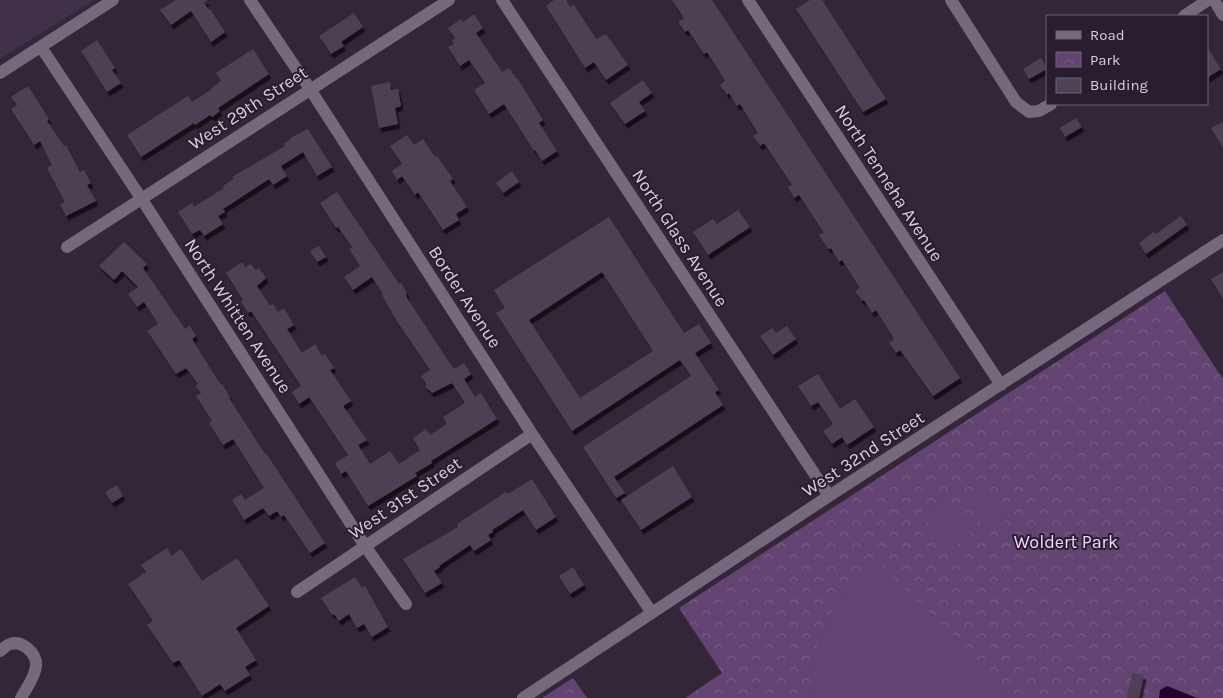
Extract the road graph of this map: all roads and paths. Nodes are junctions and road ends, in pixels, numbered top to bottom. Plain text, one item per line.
1 (113, 0) edge
2 (250, 0) edge
3 (449, 0) edge
4 (502, 0) edge
5 (748, 0) edge
6 (951, 0) edge
7 (1208, 0) edge
8 (1214, 0) edge
9 (1186, 15) edge
10 (1223, 15) edge
11 (41, 47) junction
12 (0, 73) edge
13 (310, 89) junction
14 (1049, 105) edge
15 (141, 198) junction
16 (1223, 240) edge
17 (66, 247) dead end
18 (1002, 385) junction
19 (532, 434) junction
20 (829, 496) junction
21 (365, 546) junction
22 (297, 592) dead end
23 (406, 604) dead end
24 (652, 612) junction
25 (0, 651) edge
26 (21, 698) edge
27 (523, 698) edge

1 - 11 street
2 - 13 street, Border Avenue
3 - 13 street, West 29th Street
4 - 20 street, North Glass Avenue
5 - 18 street, North Tenneha Avenue
6 - 14 street
7 - 9 street
8 - 10 street
11 - 12 street
11 - 15 street, North Whitten Avenue
13 - 15 street, West 29th Street
13 - 19 street, Border Avenue
15 - 17 street, West 29th Street
15 - 21 street, North Whitten Avenue
16 - 18 street, West 32nd Street
18 - 20 street, West 32nd Street
19 - 21 street, West 31st Street
19 - 24 street, Border Avenue
20 - 24 street, West 32nd Street
21 - 22 street, West 31st Street
21 - 23 street, North Whitten Avenue
24 - 27 street, West 32nd Street
25 - 26 street

